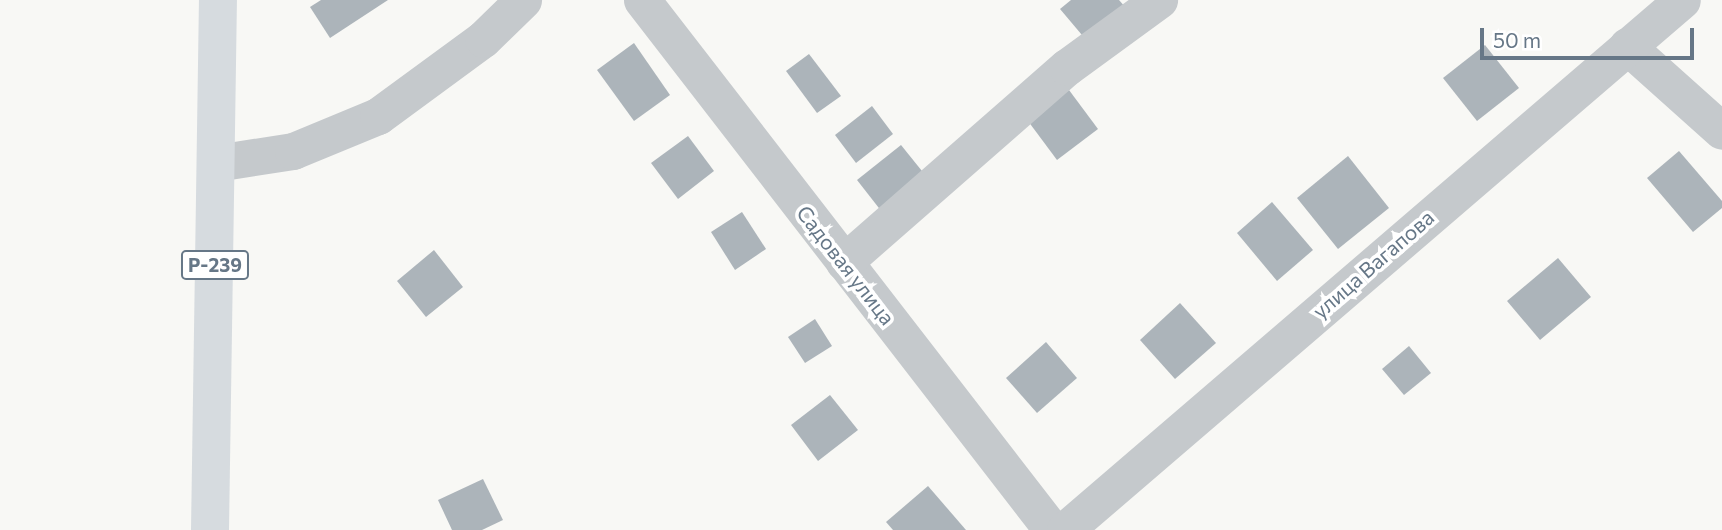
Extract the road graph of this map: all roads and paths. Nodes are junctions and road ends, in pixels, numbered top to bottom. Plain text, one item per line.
1 (218, 0) edge
2 (523, 0) edge
3 (642, 0) edge
4 (1159, 0) edge
5 (1682, 0) edge
6 (1627, 46) junction
7 (1722, 131) edge
8 (216, 163) junction
9 (844, 262) junction
10 (209, 530) edge
11 (1052, 530) edge
12 (1065, 530) edge

1 - 8 highway, Р-239
2 - 8 street
3 - 9 street, Садовая улица
4 - 9 street
5 - 6 street, улица Вагапова
6 - 7 street
6 - 12 street, улица Вагапова
8 - 10 highway, Р-239
9 - 11 street, Садовая улица

